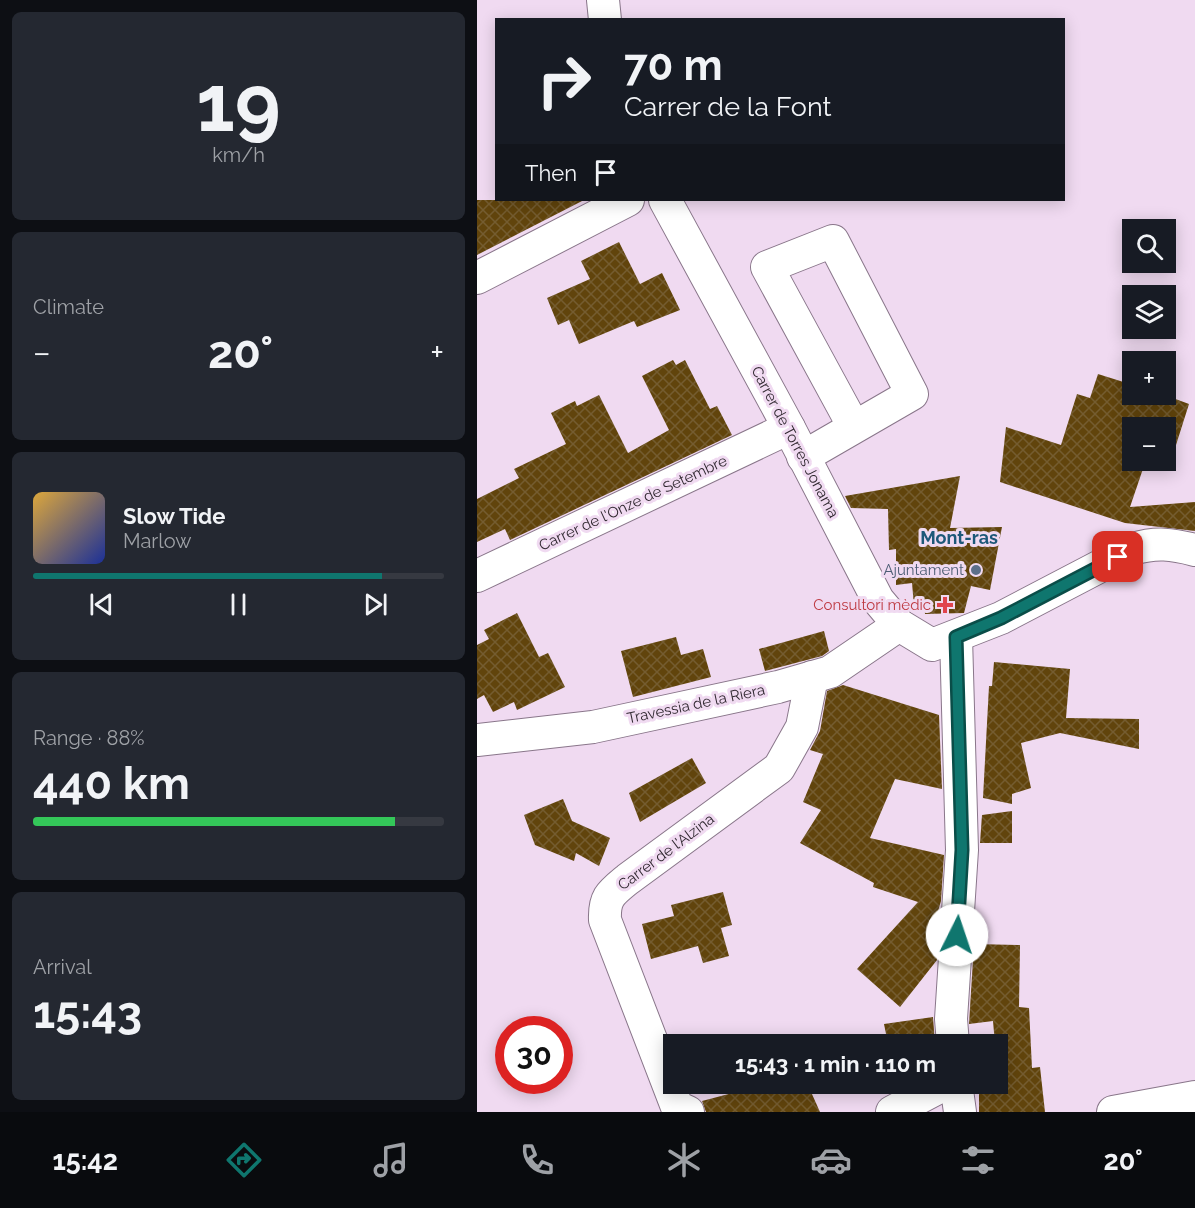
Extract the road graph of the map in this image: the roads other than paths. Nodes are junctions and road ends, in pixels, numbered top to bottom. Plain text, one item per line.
1 (603, 0) edge
2 (605, 18) edge
3 (626, 201) edge
4 (666, 201) edge
5 (477, 278) edge
6 (854, 427) junction
7 (789, 428) junction
8 (803, 457) junction
9 (1195, 550) edge
10 (477, 576) edge
11 (899, 625) junction
12 (956, 637) junction
13 (812, 677) junction
14 (477, 740) edge
15 (952, 1034) edge
16 (926, 1094) edge
17 (958, 1094) edge
18 (1195, 1097) edge
19 (689, 1112) edge
20 (892, 1112) edge
21 (960, 1112) edge
22 (1113, 1112) edge

1 - 2 street
3 - 5 street
4 - 7 street, Carrer de Torres Jonama
6 - 6 street
6 - 8 street
7 - 8 street, Carrer de Torres Jonama
7 - 10 street, Carrer de l'Onze de Setembre
8 - 11 street, Carrer de Torres Jonama
9 - 12 street, Carrer de Torres Jonama
11 - 12 street, Carrer de Torres Jonama
11 - 13 street, Travessia de la Riera
12 - 15 street
13 - 14 street, Travessia de la Riera
13 - 19 street, Carrer de l'Alzina
16 - 20 street
17 - 21 street
18 - 22 street

